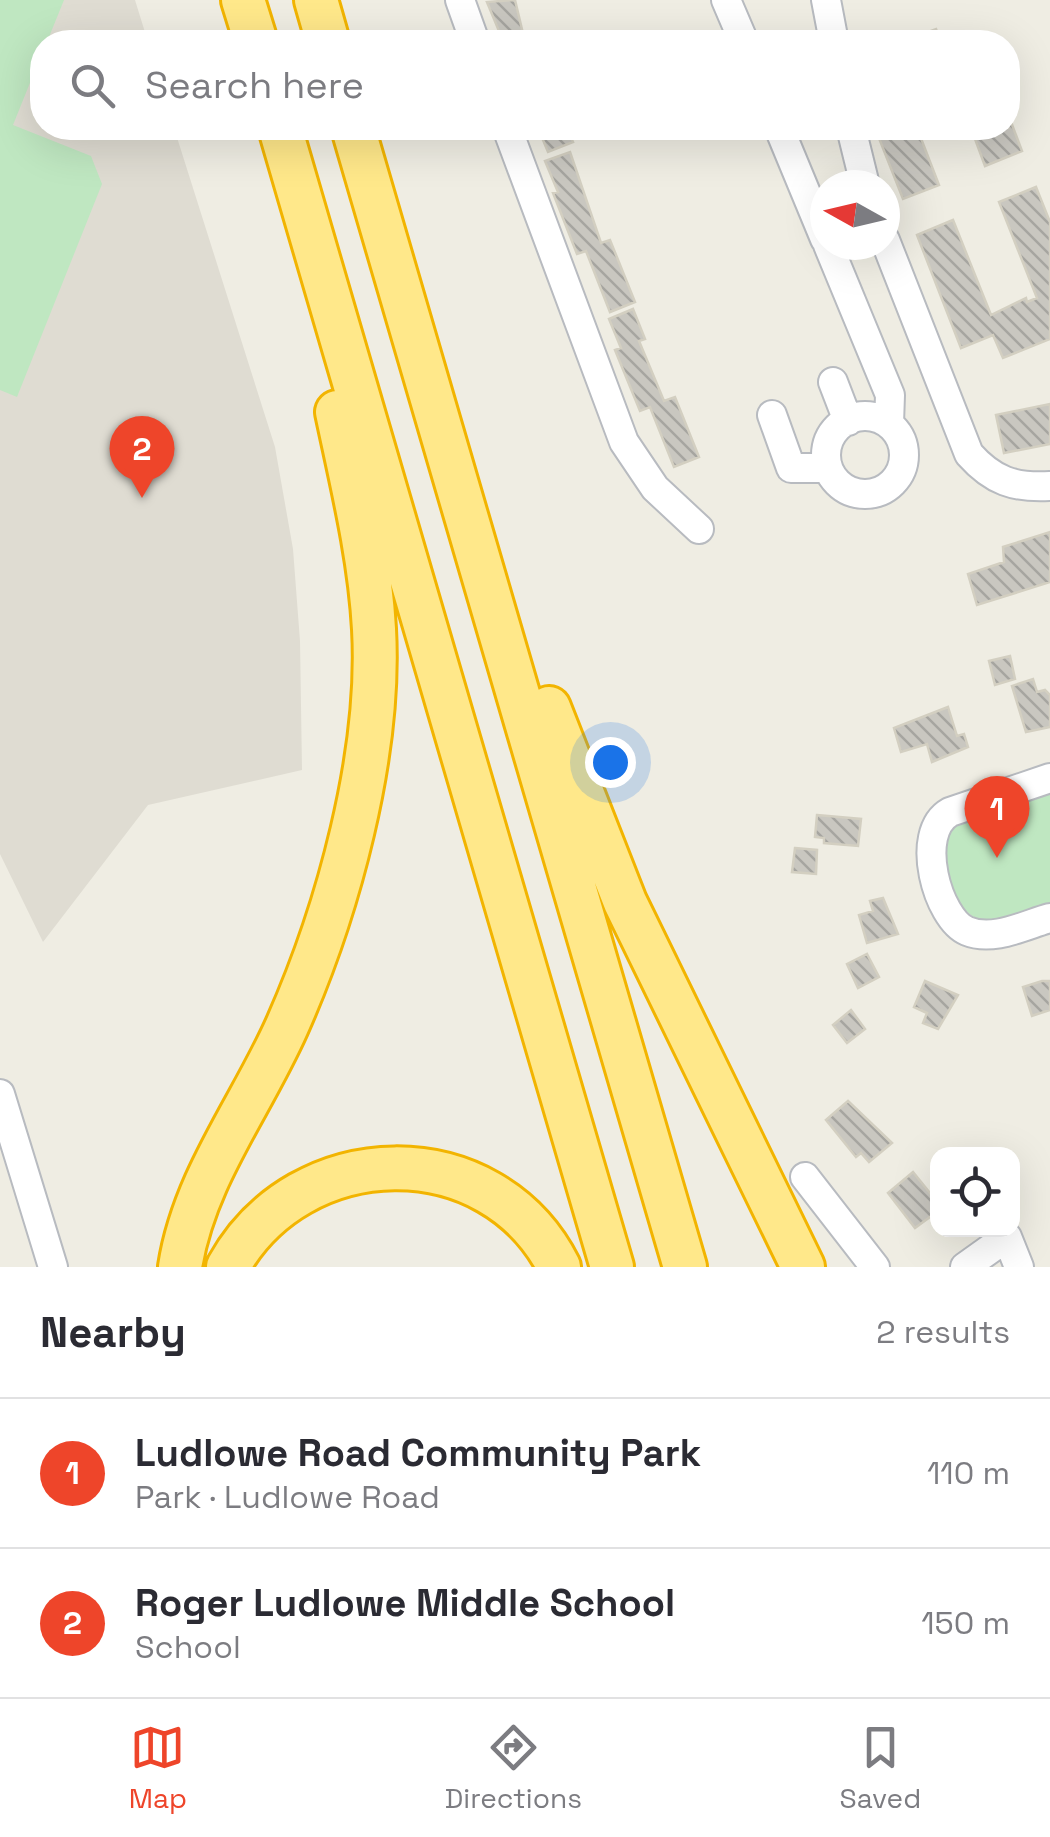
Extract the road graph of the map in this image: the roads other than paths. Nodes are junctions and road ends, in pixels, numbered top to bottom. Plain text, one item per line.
1 (243, 0) edge
2 (316, 0) edge
3 (326, 0) edge
4 (460, 0) edge
5 (726, 0) edge
6 (826, 0) edge
7 (252, 30) edge
8 (327, 30) edge
9 (330, 30) edge
10 (471, 30) edge
11 (739, 30) edge
12 (832, 30) edge
13 (281, 140) edge
14 (283, 140) edge
15 (357, 140) edge
16 (511, 140) edge
17 (784, 140) edge
18 (853, 140) edge
19 (861, 170) edge
20 (810, 203) edge
21 (833, 260) edge
22 (893, 260) edge
23 (421, 360) junction
24 (833, 382) dead end
25 (772, 416) dead end
26 (848, 421) junction
27 (889, 424) junction
28 (828, 468) junction
29 (1050, 486) edge
30 (698, 529) dead end
31 (1050, 778) edge
32 (1050, 918) edge
33 (0, 1094) edge
34 (805, 1177) dead end
35 (53, 1267) edge
36 (180, 1267) edge
37 (228, 1267) edge
38 (560, 1267) edge
39 (612, 1267) edge
40 (685, 1267) edge
41 (803, 1267) edge
42 (875, 1267) edge
43 (965, 1267) edge
44 (1019, 1267) edge

1 - 7 highway
2 - 8 highway
3 - 9 highway
4 - 10 street
5 - 11 street
6 - 12 street
13 - 36 highway
14 - 39 highway
15 - 23 highway
16 - 30 street
17 - 20 street
18 - 19 street
21 - 27 street
22 - 29 street
23 - 40 highway
23 - 41 highway
24 - 26 street
25 - 28 street
26 - 27 street
26 - 28 street
27 - 28 street
31 - 32 street
33 - 35 street
34 - 42 street
37 - 38 highway
43 - 44 street

